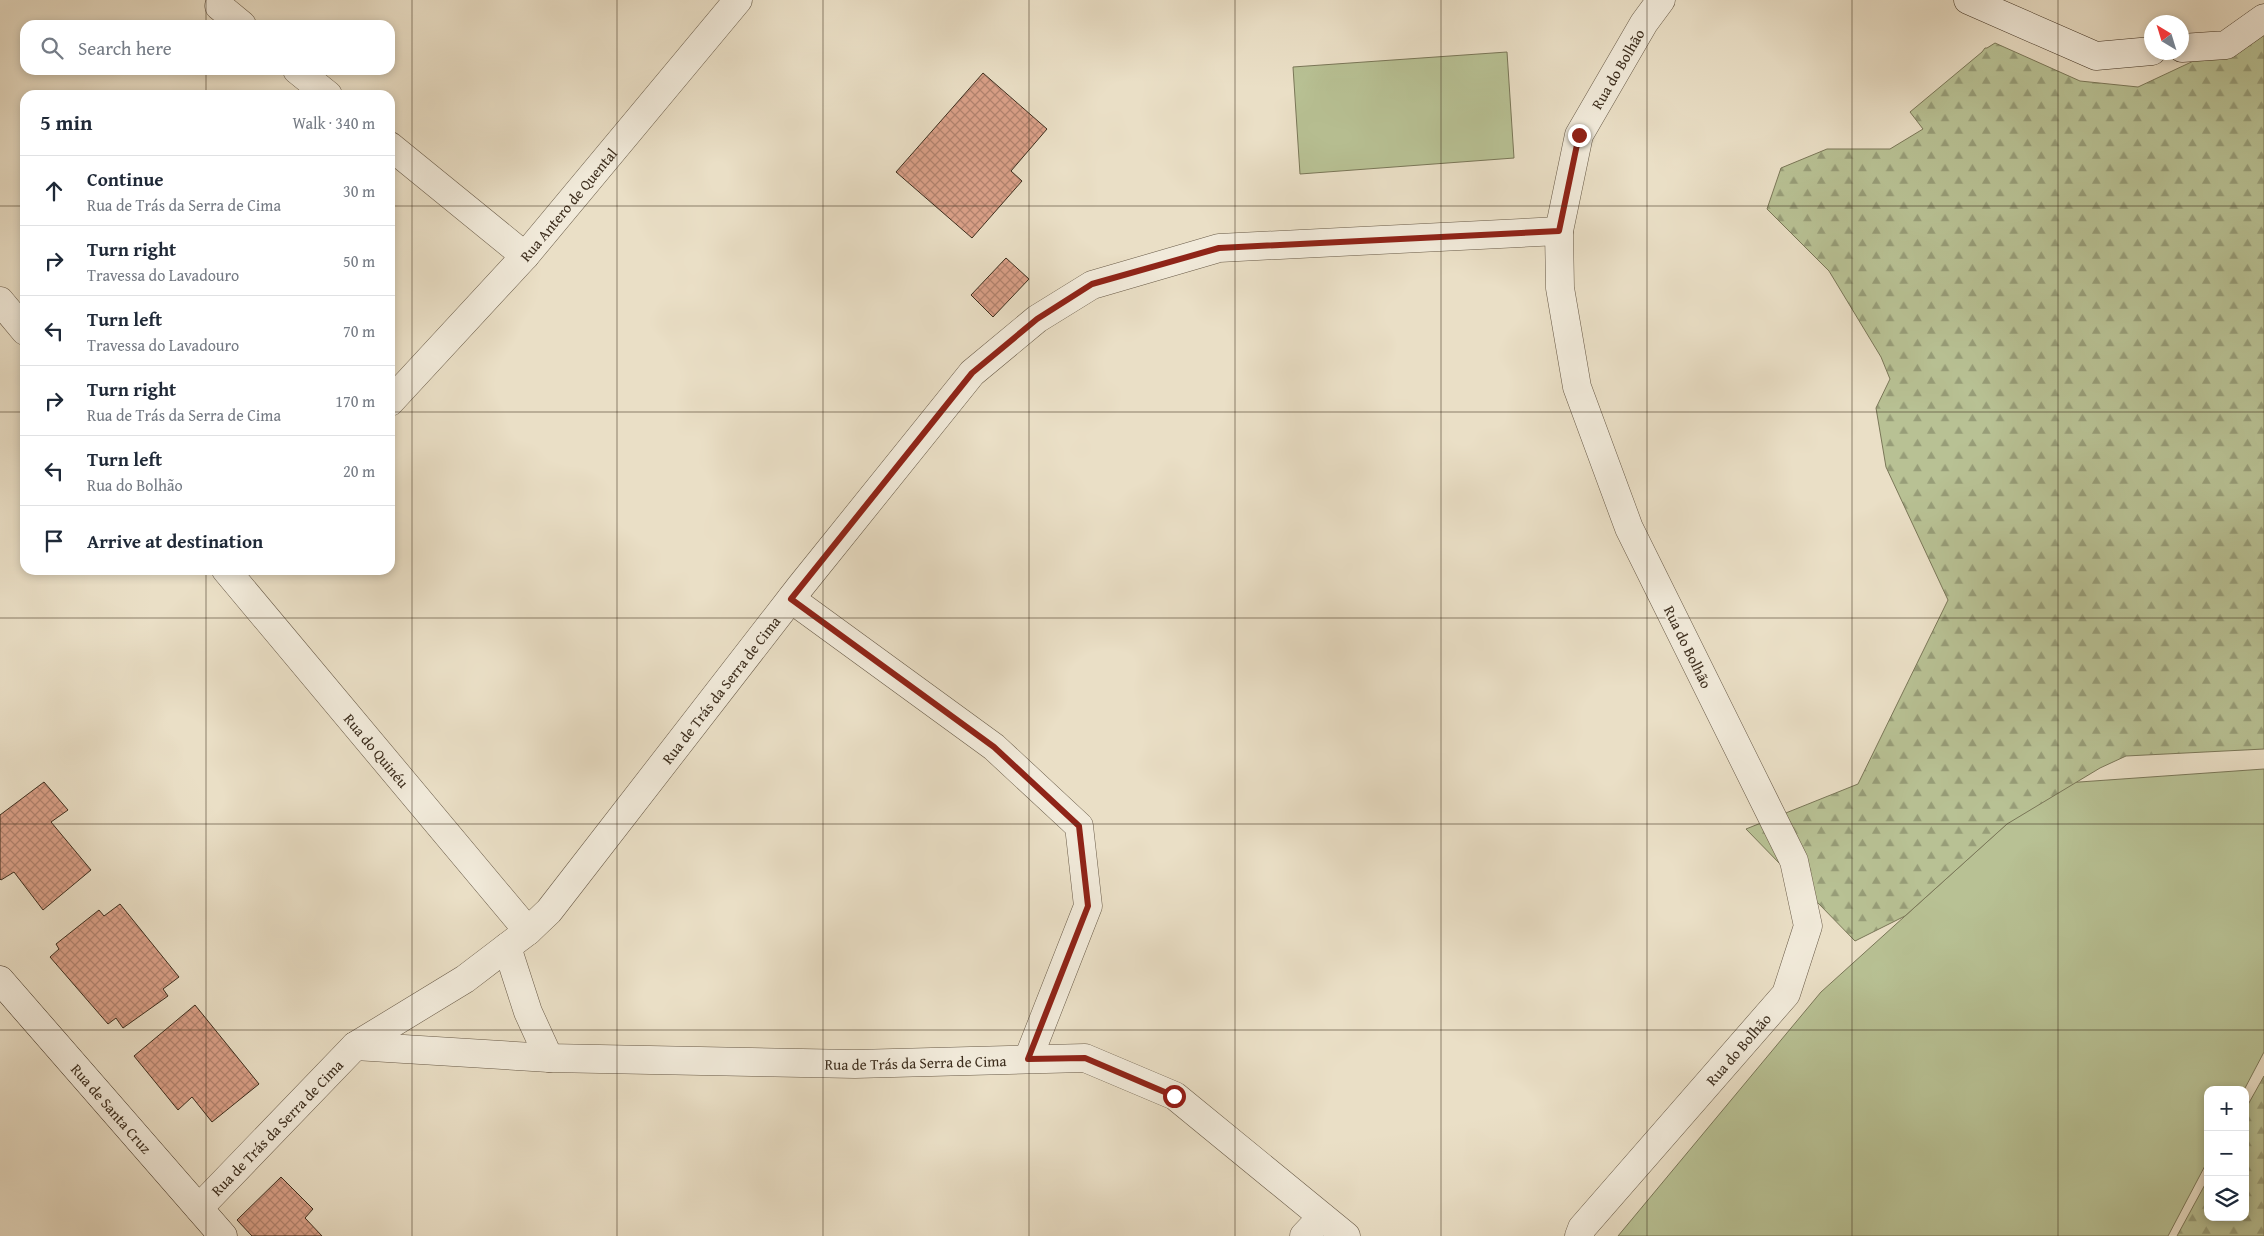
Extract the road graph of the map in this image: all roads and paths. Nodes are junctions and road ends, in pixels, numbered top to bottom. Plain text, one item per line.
1 (738, 0) edge
2 (1660, 0) edge
3 (1968, 0) edge
4 (219, 6) dead end
5 (2264, 18) edge
6 (236, 20) edge
7 (2189, 48) edge
8 (2144, 52) edge
9 (303, 75) edge
10 (322, 90) edge
11 (395, 150) edge
12 (1559, 231) junction
13 (525, 256) junction
14 (0, 301) edge
15 (20, 325) edge
16 (395, 397) edge
17 (230, 575) edge
18 (791, 599) junction
19 (528, 931) junction
20 (507, 947) junction
21 (0, 980) edge
22 (355, 1046) junction
23 (549, 1058) junction
24 (1028, 1059) junction
25 (199, 1208) junction
26 (1313, 1227) edge
27 (224, 1236) edge
28 (1346, 1236) edge
29 (1579, 1236) edge

1 - 13 street, Rua Antero de Quental
2 - 12 street, Rua do Bolhão
3 - 8 street
4 - 6 street
5 - 7 street
9 - 10 street
11 - 13 street
12 - 18 street, Rua de Trás da Serra de Cima
12 - 29 street, Rua do Bolhão
13 - 16 street, Rua Antero de Quental
14 - 15 street
17 - 19 street, Rua do Quinéu
18 - 19 street, Rua de Trás da Serra de Cima
18 - 24 street
19 - 20 street, Rua de Trás da Serra de Cima
20 - 22 street, Rua de Trás da Serra de Cima
20 - 23 street
21 - 25 street, Rua de Santa Cruz
22 - 23 street, Rua de Trás da Serra de Cima
22 - 25 street, Rua de Trás da Serra de Cima
23 - 24 street, Rua de Trás da Serra de Cima
24 - 26 street, Rua de Trás da Serra de Cima
25 - 27 street, Rua de Santa Cruz
26 - 28 street, Rua de Trás da Serra de Cima

